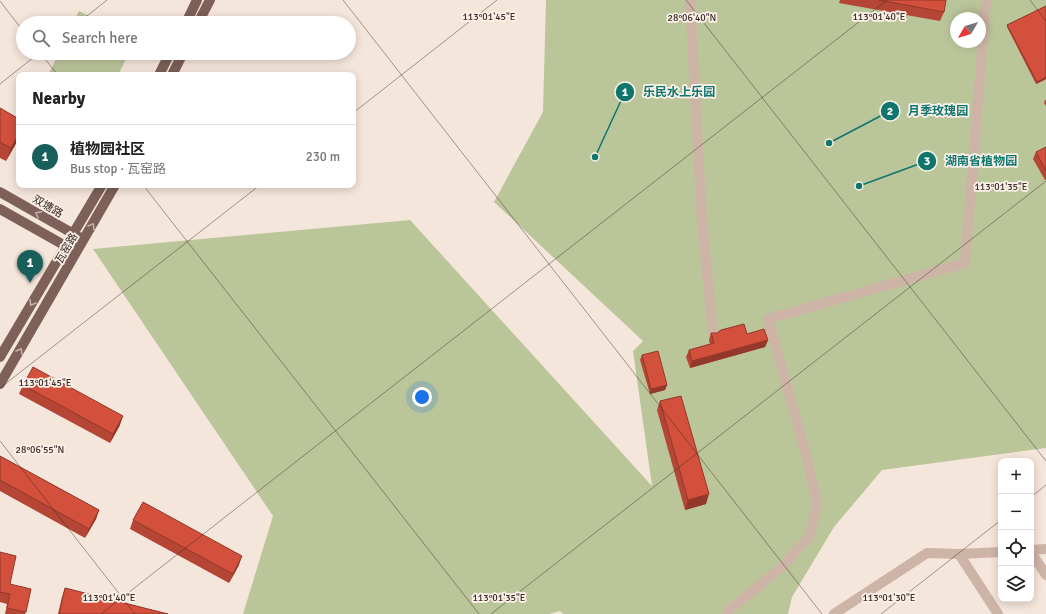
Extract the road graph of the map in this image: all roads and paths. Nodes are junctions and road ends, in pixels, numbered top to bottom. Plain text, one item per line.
1 (197, 0) edge
2 (210, 0) edge
3 (690, 0) edge
4 (986, 0) edge
5 (189, 16) edge
6 (202, 16) edge
7 (166, 60) edge
8 (180, 60) edge
9 (160, 72) edge
10 (174, 72) edge
11 (100, 188) edge
12 (113, 188) edge
13 (0, 192) edge
14 (0, 209) edge
15 (73, 234) junction
16 (84, 240) junction
17 (66, 246) junction
18 (77, 252) junction
19 (713, 334) edge
20 (0, 357) edge
21 (0, 384) edge
22 (1046, 549) edge
23 (1034, 551) edge
24 (998, 552) edge
25 (959, 554) junction
26 (1034, 556) edge
27 (1046, 575) edge
28 (727, 614) edge
29 (834, 614) edge
30 (998, 614) edge

1 - 5 main road
2 - 6 main road
3 - 19 street
4 - 28 street
7 - 9 main road
8 - 10 main road
11 - 15 main road, 瓦窑路
16 -> 12 main road, 瓦窑路
15 -> 13 main road, 双塘路
14 - 17 main road
15 - 16 main road, 双塘路
15 - 17 main road, 瓦窑路
16 - 18 main road, 瓦窑路
17 - 18 main road
17 -> 20 main road, 瓦窑路
21 -> 18 main road, 瓦窑路
22 - 23 street
24 - 25 street
25 - 29 street
25 - 30 street
26 - 27 street

